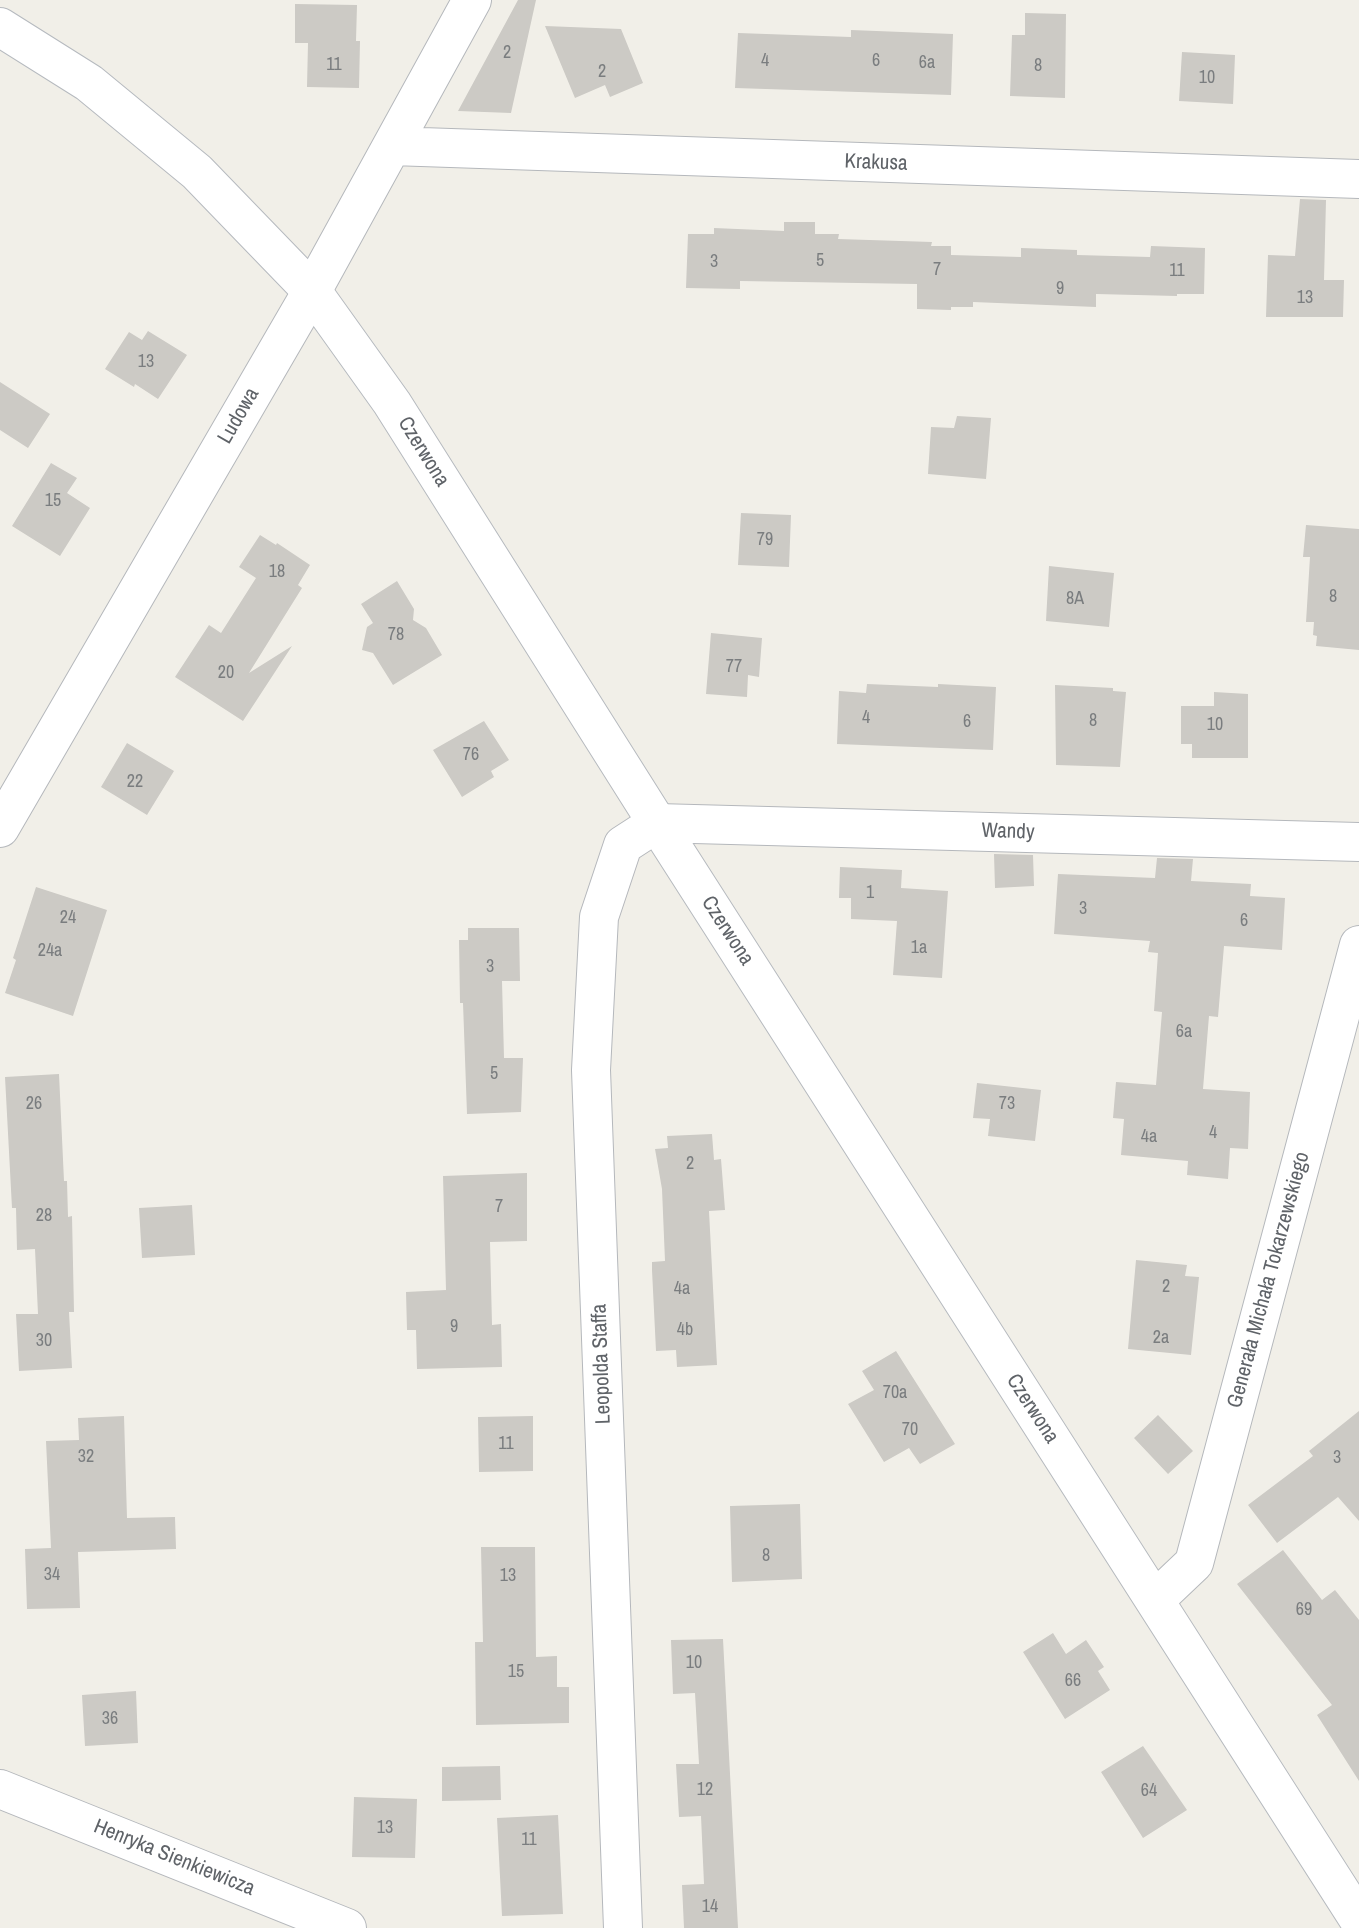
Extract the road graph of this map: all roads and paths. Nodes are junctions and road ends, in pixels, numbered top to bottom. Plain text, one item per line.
1 (472, 0) edge
2 (0, 27) edge
3 (392, 146) junction
4 (1359, 179) edge
5 (312, 291) junction
6 (657, 823) junction
7 (0, 828) edge
8 (1359, 842) edge
9 (1359, 946) edge
10 (1155, 1600) junction
11 (0, 1789) edge
12 (1359, 1920) edge
13 (348, 1928) edge
14 (623, 1928) edge

1 - 3 street, Ludowa
2 - 5 street, Czerwona
3 - 4 street, Krakusa
3 - 5 street, Ludowa
5 - 6 street, Czerwona
5 - 7 street, Ludowa
6 - 8 street, Wandy
6 - 10 street, Czerwona
6 - 14 street, Leopolda Staffa
9 - 10 street, Generała Michała Tokarzewskiego
10 - 12 street, Czerwona
11 - 13 street, Henryka Sienkiewicza

